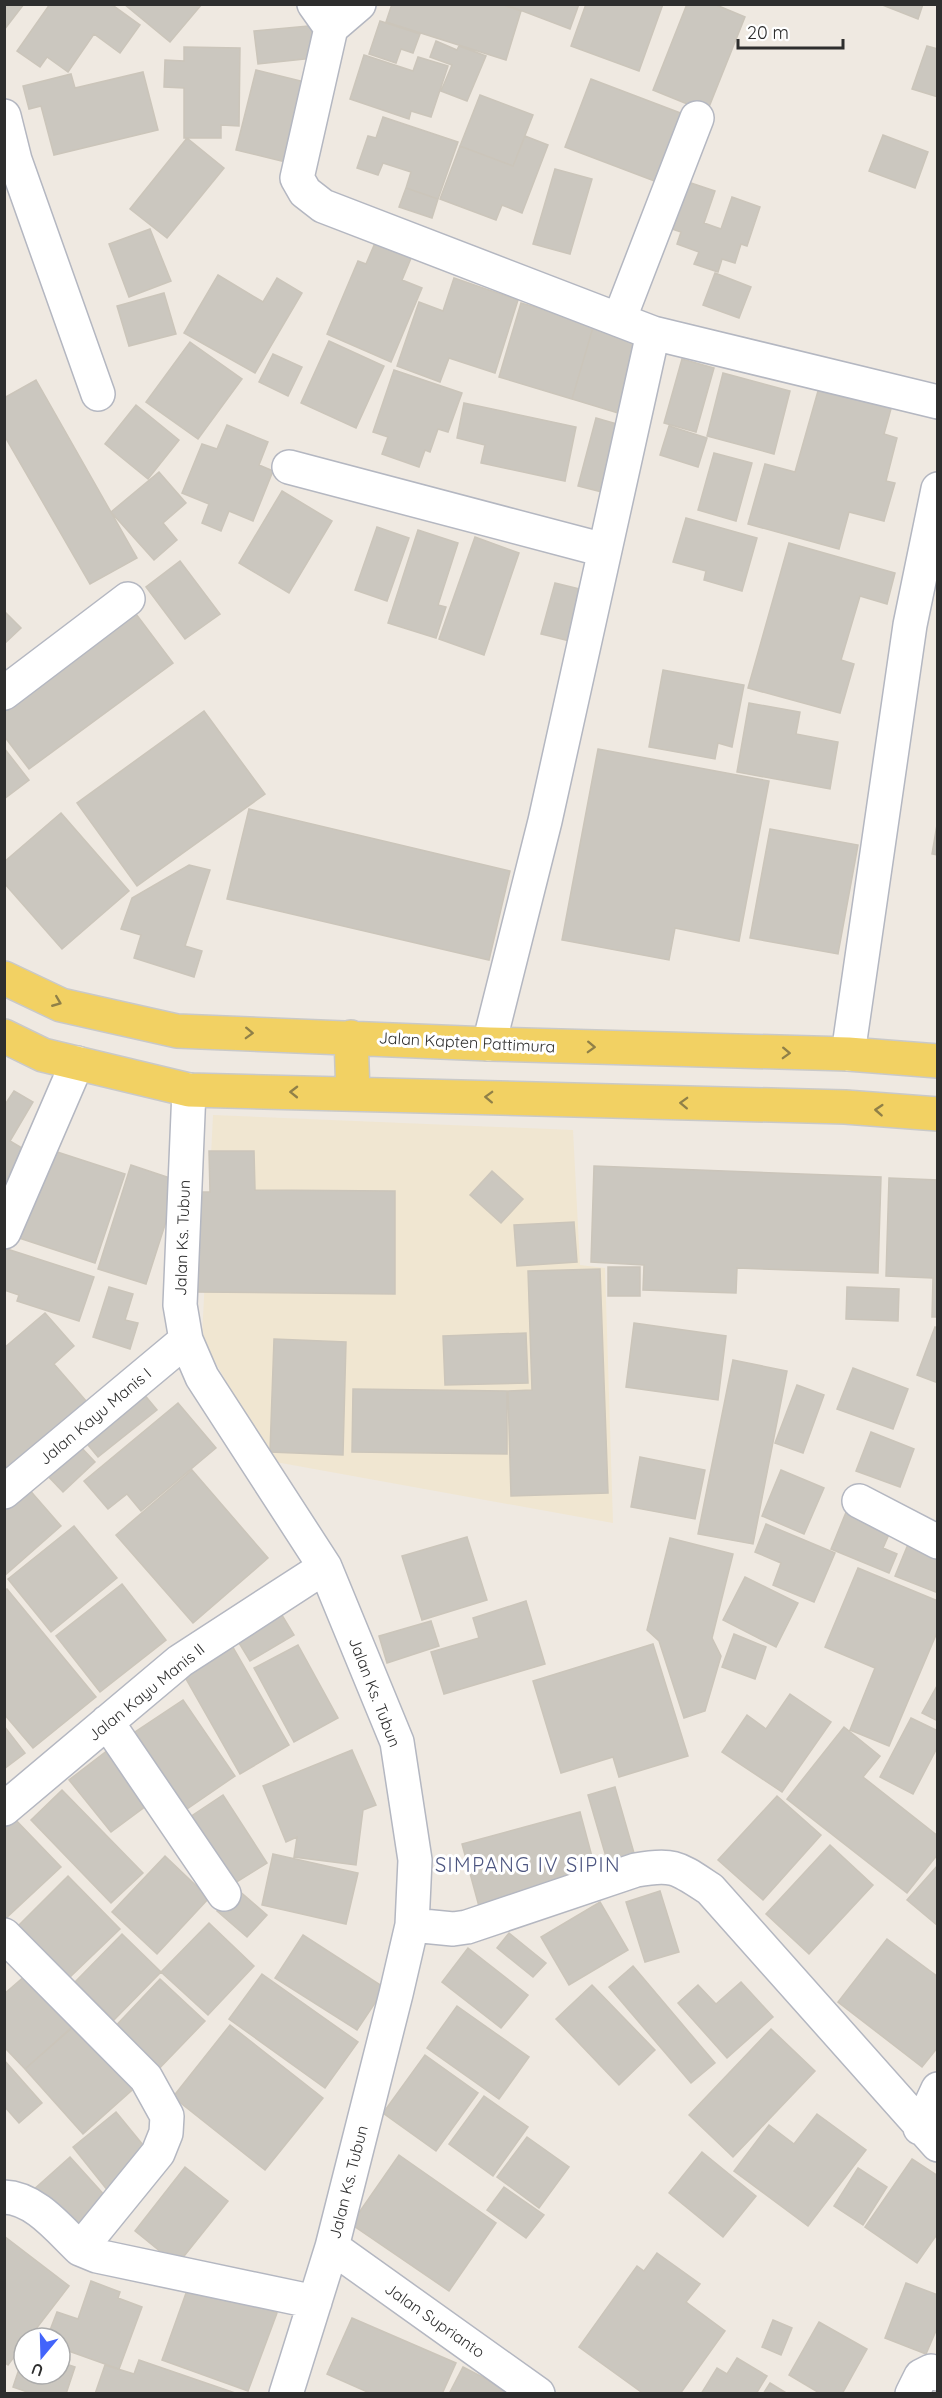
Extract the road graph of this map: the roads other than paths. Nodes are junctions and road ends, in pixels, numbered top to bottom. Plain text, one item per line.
1 (359, 4) edge
2 (323, 16) edge
3 (4, 116) edge
4 (697, 118) dead end
5 (619, 320) junction
6 (653, 333) junction
7 (98, 394) dead end
8 (938, 402) edge
9 (289, 467) dead end
10 (938, 489) edge
11 (604, 550) junction
12 (128, 599) dead end
13 (4, 693) edge
14 (4, 978) edge
15 (4, 1036) edge
16 (351, 1037) junction
17 (489, 1044) junction
18 (848, 1054) junction
19 (938, 1061) edge
20 (77, 1063) junction
21 (189, 1090) junction
22 (353, 1094) junction
23 (938, 1114) edge
24 (4, 1232) edge
25 (186, 1340) junction
26 (4, 1492) edge
27 (859, 1501) dead end
28 (938, 1542) edge
29 (325, 1567) junction
30 (107, 1722) junction
31 (4, 1809) edge
32 (224, 1894) dead end
33 (412, 1925) junction
34 (4, 1935) edge
35 (938, 2090) edge
36 (929, 2137) edge
37 (4, 2197) edge
38 (332, 2247) junction
39 (80, 2249) junction
40 (315, 2302) junction
41 (938, 2374) edge
42 (286, 2394) edge
43 (538, 2394) edge
44 (912, 2394) edge

1 - 2 street
2 - 5 street
3 - 7 street
4 - 5 street
5 - 6 street
6 - 8 street
6 - 11 street
9 - 11 street
10 - 18 street
11 - 17 street
12 - 13 street
14 -> 16 main road, Jalan Kapten Pattimura
15 - 20 main road
16 - 17 main road, Jalan Kapten Pattimura
16 - 22 main road
17 -> 18 main road, Jalan Kapten Pattimura
18 - 19 main road, Jalan Kapten Pattimura
20 - 21 main road
20 - 24 street
22 -> 21 main road
21 - 25 street, Jalan Ks. Tubun
23 -> 22 main road
25 - 26 street, Jalan Kayu Manis I
25 - 29 street, Jalan Ks. Tubun
27 - 28 street
29 - 30 street, Jalan Kayu Manis II
29 - 33 street, Jalan Ks. Tubun
30 - 31 street, Jalan Kayu Manis II
30 - 32 street
33 - 36 street
33 - 38 street, Jalan Ks. Tubun
34 - 39 street
35 - 36 street
37 - 39 street
38 - 40 street, Jalan Ks. Tubun
38 - 43 street, Jalan Suprianto
39 - 40 street
40 - 42 street, Jalan Ks. Tubun
41 - 44 street

